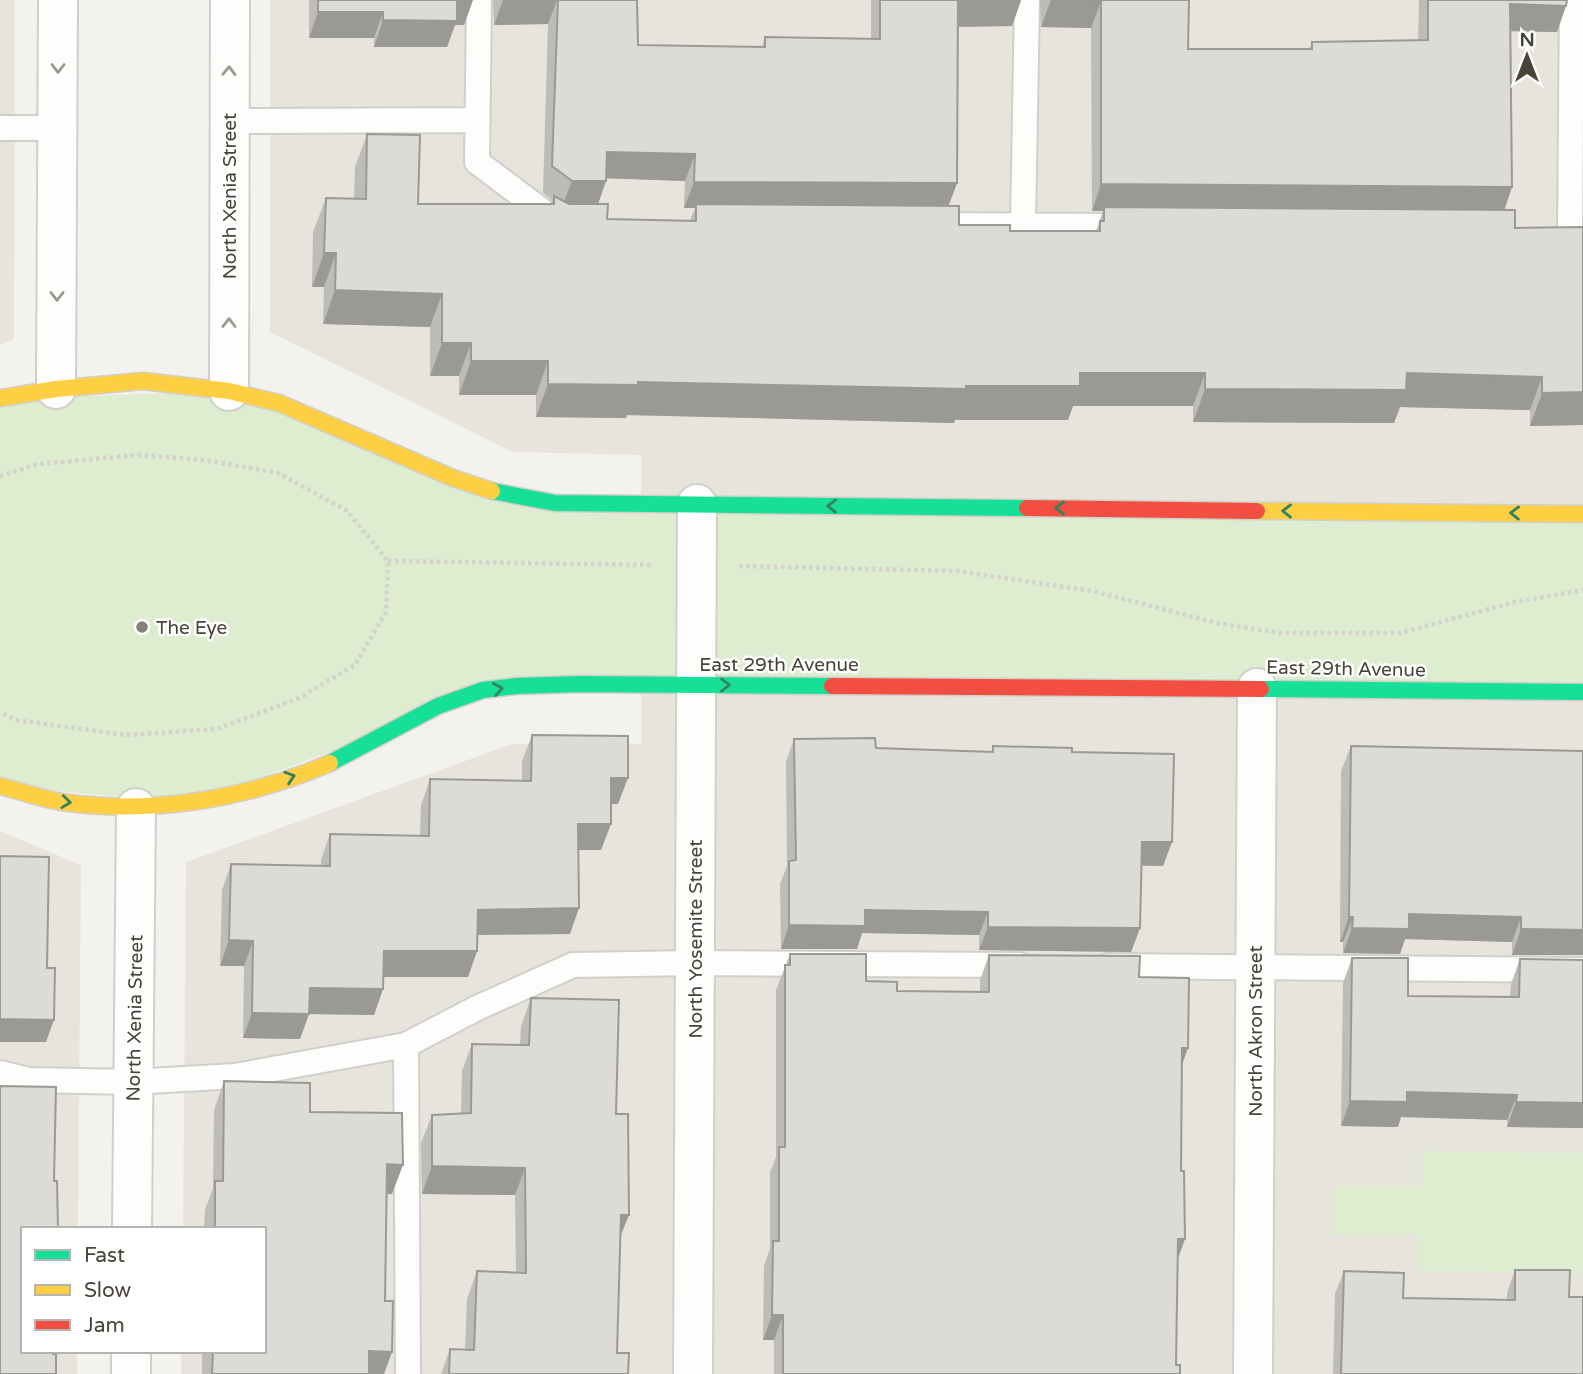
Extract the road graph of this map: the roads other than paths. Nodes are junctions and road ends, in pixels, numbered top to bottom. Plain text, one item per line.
1 (58, 0) edge
2 (230, 0) edge
3 (479, 0) edge
4 (1027, 0) edge
5 (1572, 0) edge
6 (478, 120) junction
7 (228, 121) junction
8 (0, 128) edge
9 (58, 128) junction
10 (584, 222) edge
11 (900, 225) edge
12 (1023, 225) junction
13 (1160, 226) edge
14 (1543, 229) edge
15 (1577, 229) edge
16 (57, 389) junction
17 (229, 391) junction
18 (0, 398) edge
19 (697, 504) junction
20 (1583, 514) edge
21 (697, 685) junction
22 (1257, 688) junction
23 (1583, 692) edge
24 (0, 786) edge
25 (136, 808) junction
26 (695, 963) junction
27 (1037, 965) edge
28 (1092, 966) edge
29 (1256, 967) junction
30 (1583, 970) edge
31 (406, 1045) junction
32 (0, 1073) edge
33 (133, 1082) junction
34 (132, 1227) edge
35 (131, 1353) edge
36 (131, 1374) edge
37 (408, 1374) edge
38 (693, 1374) edge
39 (1253, 1374) edge

1 -> 9 street
7 -> 2 street, North Xenia Street
3 - 6 lane
4 - 12 lane
5 - 15 lane
6 - 7 lane
6 - 10 lane
17 -> 7 street, North Xenia Street
8 - 9 lane
9 -> 16 street
11 - 12 lane
12 - 13 lane
14 - 15 lane
16 - 17 street
16 - 18 street
17 - 19 street
20 -> 19 street
19 - 21 street, North Yosemite Street
21 -> 22 street, East 29th Avenue
25 -> 21 street, East 29th Avenue
21 - 26 street, North Yosemite Street
22 - 23 street, East 29th Avenue
22 - 29 street, North Akron Street
24 -> 25 street, East 29th Avenue
25 - 33 street, North Xenia Street
26 - 27 lane
26 - 31 lane
26 - 38 street, North Yosemite Street
28 - 29 lane
29 - 30 lane
29 - 39 street, North Akron Street
31 - 33 lane
31 - 37 lane
32 - 33 lane
33 - 34 street, North Xenia Street
35 - 36 street

